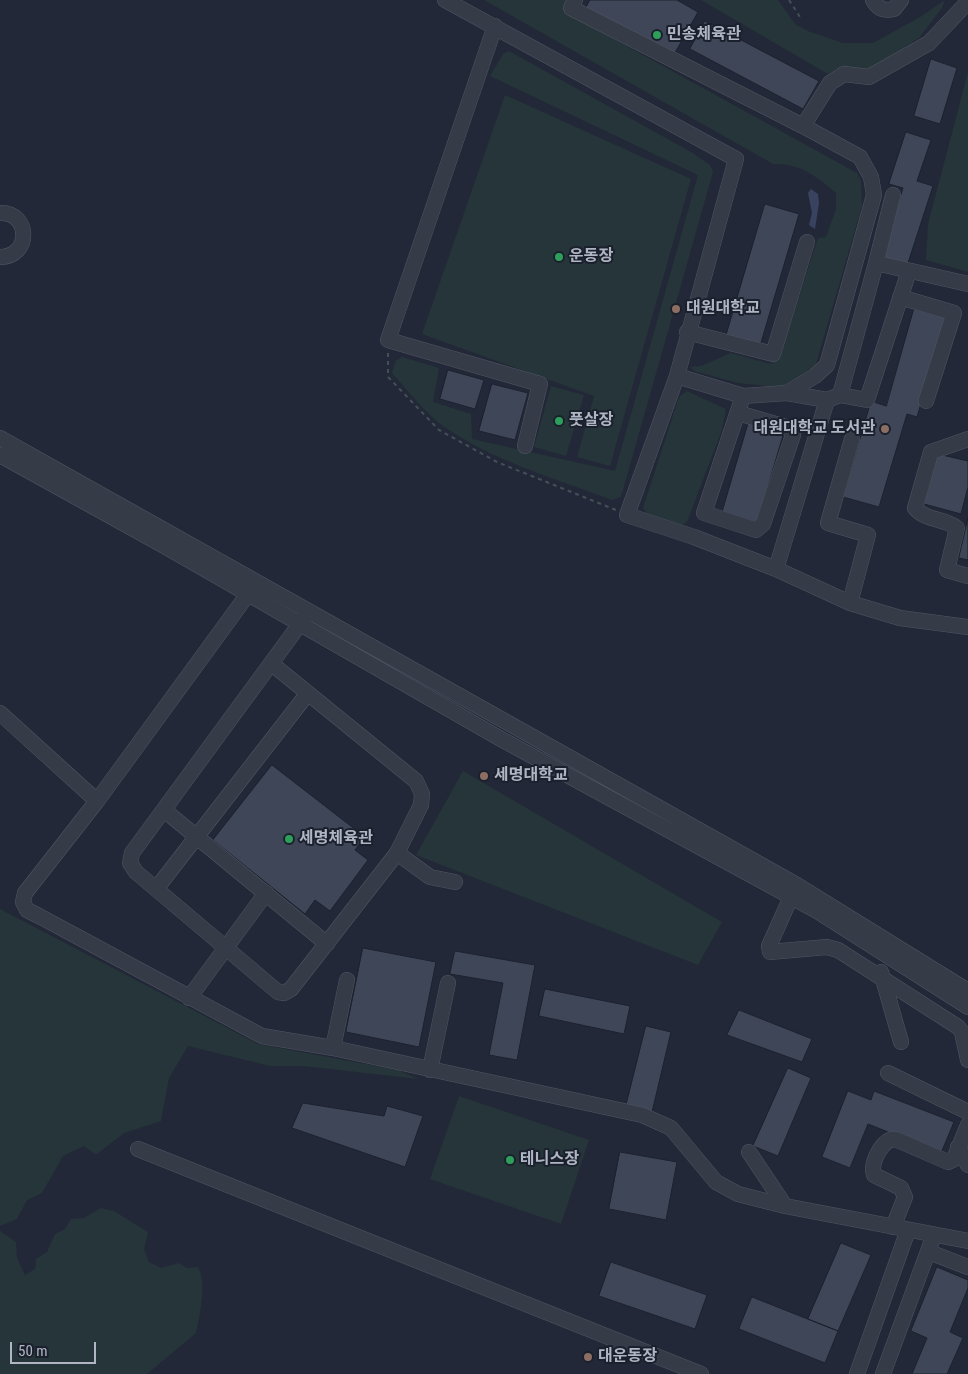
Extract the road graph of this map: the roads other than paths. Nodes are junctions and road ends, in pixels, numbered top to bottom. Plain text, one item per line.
1 (575, 0) edge
2 (873, 0) edge
3 (901, 0) edge
4 (452, 2) edge
5 (968, 5) edge
6 (495, 26) junction
7 (803, 126) junction
8 (893, 195) dead end
9 (0, 213) edge
10 (807, 242) dead end
11 (0, 257) edge
12 (876, 263) junction
13 (909, 271) junction
14 (968, 284) edge
15 (900, 298) junction
16 (687, 332) junction
17 (676, 376) junction
18 (787, 394) junction
19 (743, 396) junction
20 (833, 397) junction
21 (926, 400) dead end
22 (738, 413) junction
23 (0, 438) edge
24 (852, 439) dead end
25 (968, 439) edge
26 (525, 446) dead end
27 (0, 455) edge
28 (704, 513) junction
29 (694, 537) junction
30 (170, 541) junction
31 (776, 569) junction
32 (968, 576) edge
33 (248, 594) junction
34 (850, 603) junction
35 (305, 618) junction
36 (968, 627) edge
37 (272, 664) junction
38 (308, 693) junction
39 (0, 713) edge
40 (557, 751) junction
41 (549, 765) junction
42 (97, 801) junction
43 (164, 810) junction
44 (197, 838) junction
45 (397, 853) junction
46 (455, 882) dead end
47 (156, 889) junction
48 (794, 891) junction
49 (266, 894) junction
50 (327, 944) junction
51 (225, 948) junction
52 (888, 949) junction
53 (882, 978) junction
54 (347, 980) dead end
55 (448, 983) dead end
56 (968, 991) edge
57 (189, 998) junction
58 (968, 1007) edge
59 (901, 1042) dead end
60 (333, 1048) junction
61 (968, 1060) edge
62 (430, 1070) junction
63 (888, 1073) dead end
64 (968, 1112) edge
65 (968, 1125) edge
66 (958, 1147) junction
67 (138, 1149) dead end
68 (750, 1152) dead end
69 (968, 1165) edge
70 (786, 1206) junction
71 (893, 1227) junction
72 (908, 1230) junction
73 (934, 1235) junction
74 (968, 1241) edge
75 (929, 1252) junction
76 (968, 1267) edge
77 (701, 1374) edge
78 (857, 1374) edge
79 (884, 1374) edge

1 - 7 street
2 - 3 street
4 - 6 street
5 - 7 street
6 - 16 street
6 - 26 street
7 - 18 street
8 - 12 street
9 - 11 street
10 - 16 street
12 - 13 street
12 - 20 street
13 - 14 street
13 - 15 street
15 - 20 street
15 - 21 street
16 - 17 street
17 - 19 street
17 - 29 street
18 - 19 street
18 - 20 street
19 - 22 street
20 - 31 street
22 - 28 street
22 - 28 street
23 - 30 street
24 - 34 street
25 - 32 street
27 - 30 street
28 - 29 street
29 - 31 street
30 - 33 street
30 - 35 street
31 - 34 street
33 - 35 street
33 - 42 street
34 - 36 street
35 - 37 street
35 - 40 street
35 - 41 street
37 - 38 street
37 - 43 street
38 - 44 street
38 - 45 street
39 - 42 street
40 - 41 street
40 - 48 street
41 - 48 street
42 - 57 street
43 - 44 street
43 - 47 street
44 - 47 street
44 - 49 street
45 - 46 street
45 - 50 street
47 - 51 street
48 - 52 street
48 - 53 street
49 - 50 street
49 - 51 street
50 - 51 street
51 - 57 street
52 - 53 street
52 - 56 street
52 - 58 street
53 - 59 street
53 - 61 street
54 - 60 street
55 - 62 street
57 - 60 street
60 - 62 street
62 - 70 street
63 - 64 street
65 - 66 street
66 - 69 street
66 - 71 street
67 - 77 street
68 - 70 street
70 - 71 street
71 - 72 street
72 - 73 street
72 - 78 street
73 - 74 street
73 - 75 street
75 - 76 street
75 - 79 street

